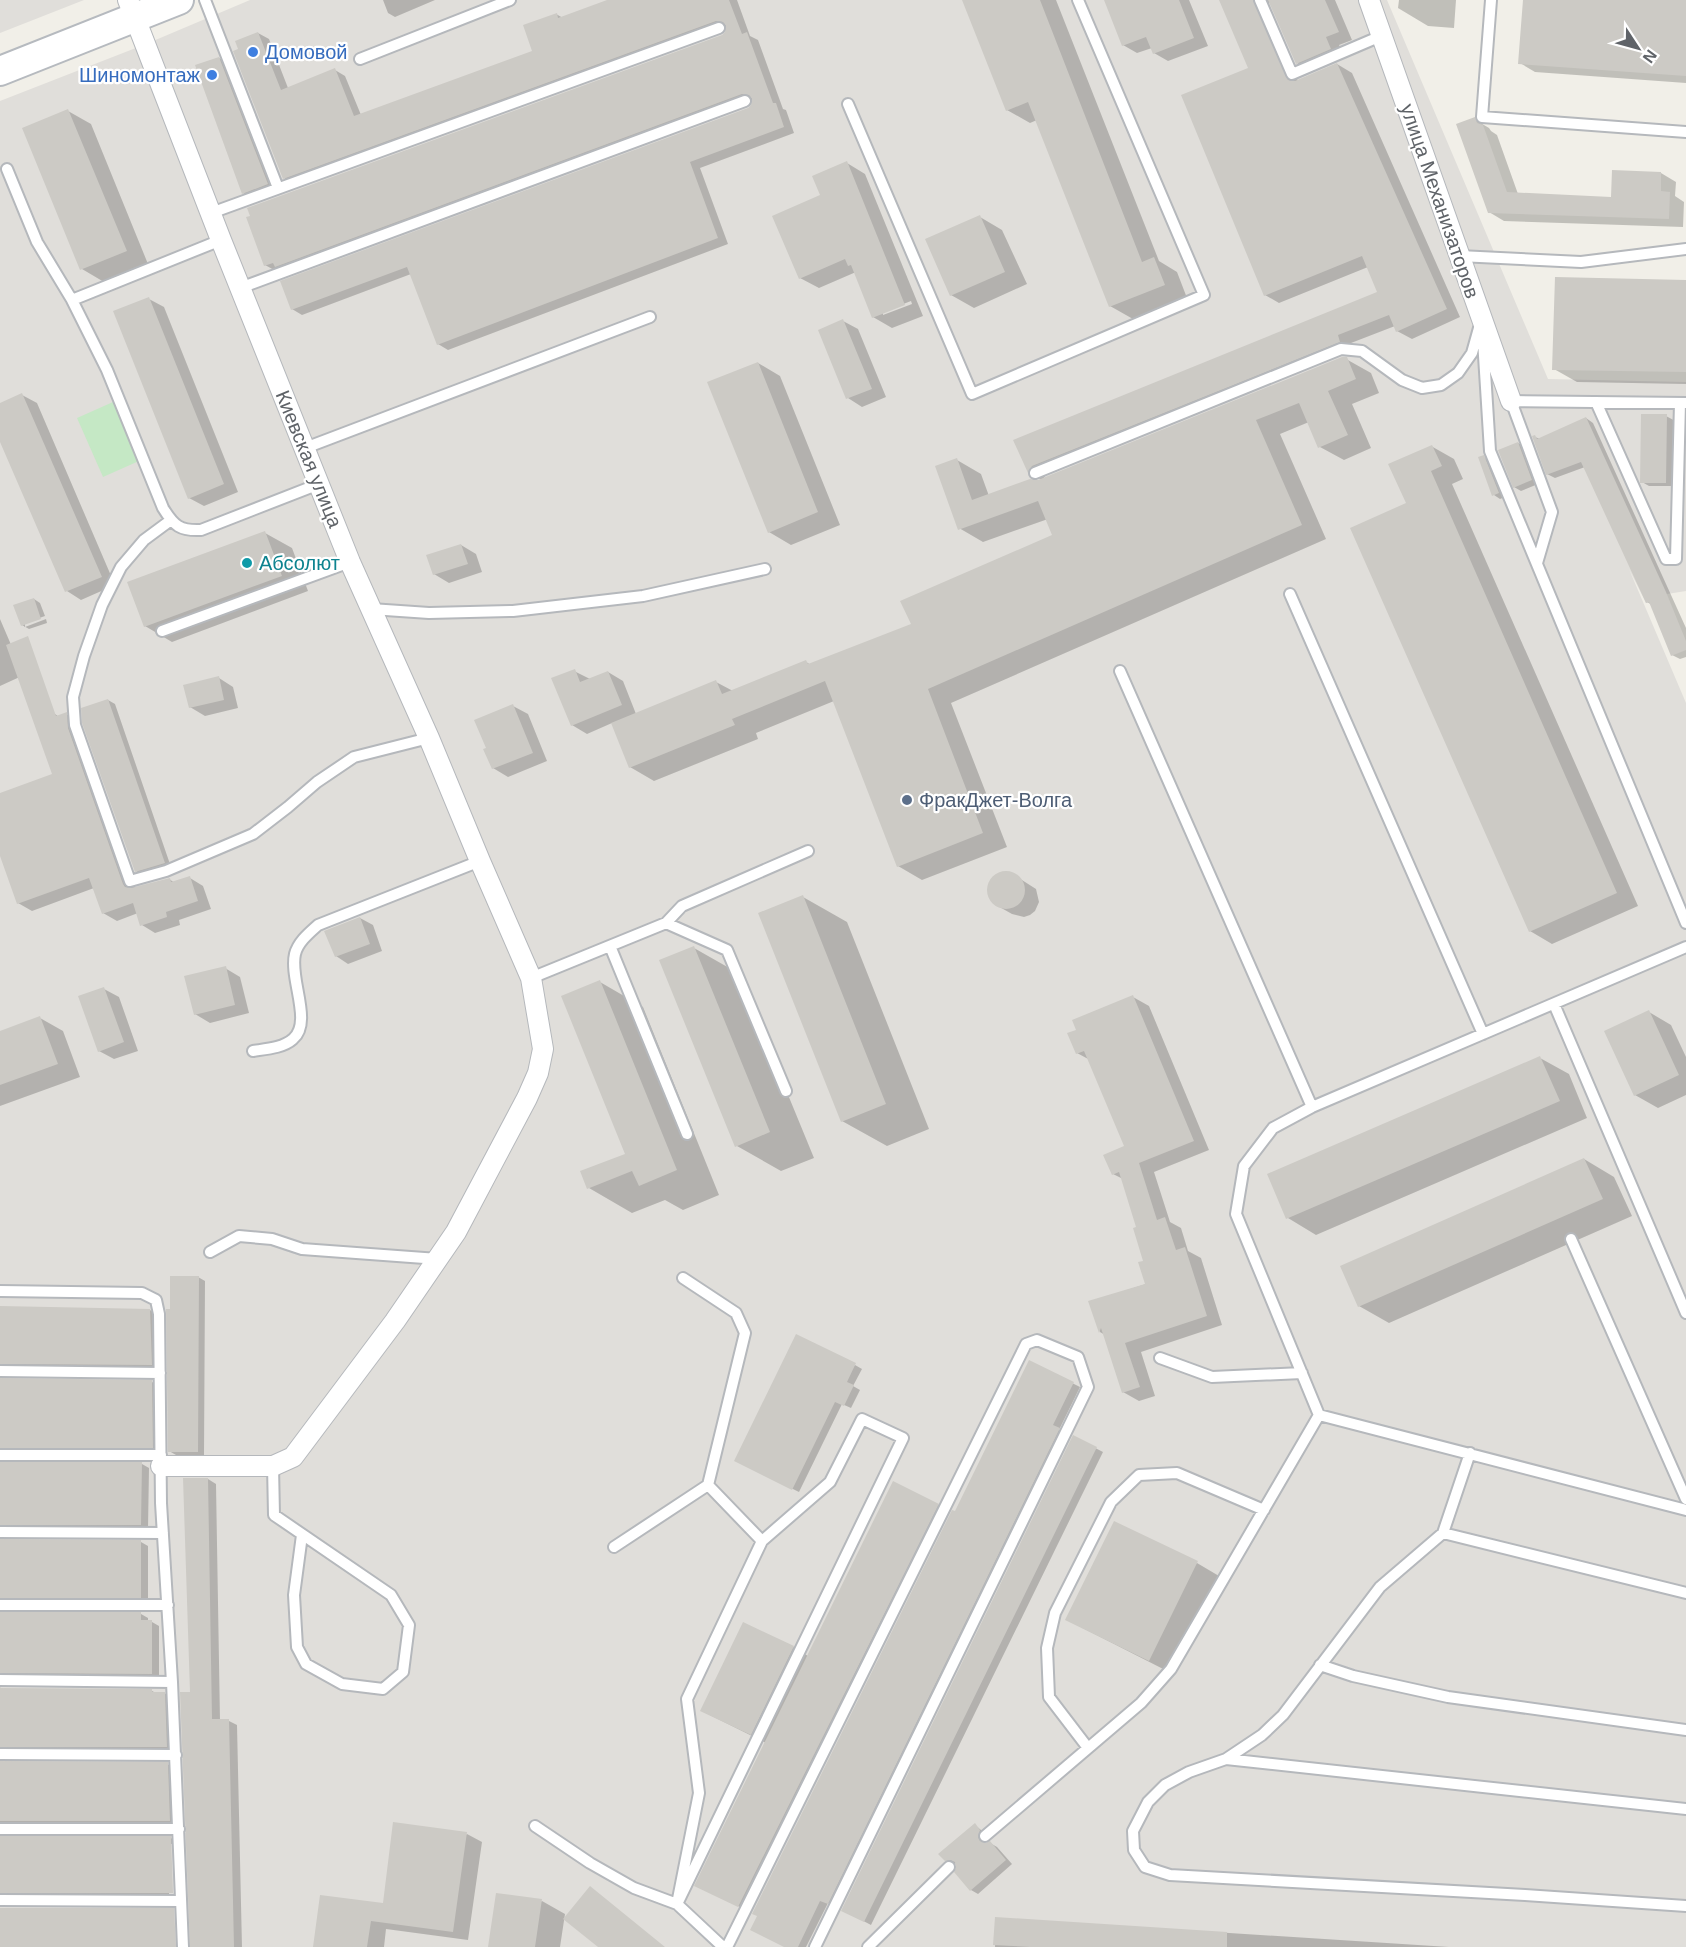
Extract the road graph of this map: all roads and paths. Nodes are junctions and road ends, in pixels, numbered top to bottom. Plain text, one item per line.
1 (179, 0) edge
2 (205, 0) edge
3 (510, 0) edge
4 (1078, 0) edge
5 (1260, 0) edge
6 (1369, 0) edge
7 (1491, 0) edge
8 (131, 9) edge
9 (719, 28) dead end
10 (1382, 36) junction
11 (360, 59) dead end
12 (0, 71) edge
13 (745, 101) dead end
14 (848, 104) dead end
15 (1686, 132) edge
16 (7, 169) dead end
17 (278, 188) junction
18 (211, 213) junction
19 (221, 240) junction
20 (1686, 249) edge
21 (1459, 256) junction
22 (240, 288) junction
23 (72, 300) junction
24 (650, 317) dead end
25 (1481, 319) junction
26 (1510, 401) junction
27 (1596, 402) junction
28 (1683, 403) edge
29 (305, 448) junction
30 (1035, 473) dead end
31 (319, 484) junction
32 (171, 520) junction
33 (350, 562) junction
34 (1537, 563) junction
35 (765, 569) dead end
36 (1290, 594) dead end
37 (371, 609) junction
38 (162, 631) dead end
39 (1120, 671) dead end
40 (429, 738) junction
41 (808, 851) dead end
42 (480, 861) junction
43 (666, 923) junction
44 (1686, 923) edge
45 (610, 946) junction
46 (1686, 947) edge
47 (531, 978) junction
48 (1554, 1004) junction
49 (1483, 1034) junction
50 (253, 1051) dead end
51 (786, 1091) dead end
52 (1312, 1107) junction
53 (687, 1134) dead end
54 (1572, 1239) dead end
55 (210, 1252) dead end
56 (438, 1259) junction
57 (683, 1278) dead end
58 (0, 1291) edge
59 (1686, 1313) edge
60 (1160, 1358) dead end
61 (0, 1371) edge
62 (160, 1372) junction
63 (1302, 1373) junction
64 (1319, 1415) junction
65 (1470, 1453) junction
66 (0, 1455) edge
67 (161, 1460) junction
68 (273, 1466) junction
69 (708, 1485) junction
70 (1686, 1499) edge
71 (1264, 1510) junction
72 (1686, 1510) edge
73 (0, 1532) edge
74 (164, 1533) junction
75 (1443, 1533) junction
76 (302, 1534) junction
77 (762, 1541) junction
78 (614, 1546) dead end
79 (1686, 1593) edge
80 (0, 1605) edge
81 (168, 1605) junction
82 (1320, 1665) junction
83 (0, 1680) edge
84 (172, 1682) junction
85 (1686, 1730) edge
86 (1088, 1748) junction
87 (0, 1754) edge
88 (176, 1755) junction
89 (1226, 1759) junction
90 (1686, 1809) edge
91 (535, 1826) dead end
92 (0, 1828) edge
93 (178, 1829) junction
94 (986, 1836) dead end
95 (949, 1867) dead end
96 (0, 1900) edge
97 (181, 1900) junction
98 (677, 1904) junction
99 (1686, 1906) edge
100 (183, 1947) edge
101 (725, 1947) edge
102 (815, 1947) edge
103 (868, 1947) edge

1 - 8 main road
2 - 17 lane
3 - 11 lane
4 - 14 lane
5 - 10 lane
6 - 10 street, улица Механизаторов
7 - 15 lane
8 - 12 main road
8 - 18 street, Киевская улица
9 - 17 lane
10 - 21 street, улица Механизаторов
13 - 22 lane
16 - 23 lane
17 - 18 lane
18 - 19 street, Киевская улица
19 - 22 street, Киевская улица
19 - 23 lane
20 - 21 lane
21 - 25 street, улица Механизаторов
22 - 29 street, Киевская улица
23 - 32 lane
24 - 29 lane
25 - 26 street, улица Механизаторов
25 - 30 lane
25 - 34 lane
26 - 27 lane
26 - 34 lane
27 - 28 lane
27 - 28 lane
29 - 31 street, Киевская улица
31 - 32 lane
31 - 33 street, Киевская улица
32 - 40 lane
33 - 37 street, Киевская улица
33 - 38 lane
34 - 44 lane
35 - 37 lane
36 - 49 lane
37 - 40 street, Киевская улица
39 - 52 lane
40 - 42 street, Киевская улица
41 - 43 lane
42 - 47 street, Киевская улица
42 - 50 lane
43 - 45 lane
43 - 51 lane
45 - 47 lane
45 - 53 lane
46 - 48 lane
47 - 56 street, Киевская улица
48 - 49 lane
48 - 59 lane
49 - 52 lane
52 - 63 lane
54 - 70 lane
55 - 56 lane
56 - 68 street, Киевская улица
57 - 69 lane
58 - 62 lane
60 - 63 lane
61 - 62 lane
62 - 67 lane
63 - 64 lane
64 - 65 lane
64 - 71 lane
65 - 72 lane
65 - 75 lane
66 - 67 lane
67 - 68 street
67 - 74 lane
68 - 76 lane
69 - 77 lane
69 - 78 lane
71 - 86 lane
71 - 86 lane
73 - 74 lane
74 - 81 lane
75 - 79 lane
75 - 82 lane
76 - 76 lane
77 - 98 lane
77 - 98 lane
80 - 81 lane
81 - 84 lane
82 - 85 lane
82 - 89 lane
83 - 84 lane
84 - 88 lane
86 - 94 lane
87 - 88 lane
88 - 93 lane
89 - 90 lane
89 - 99 lane
91 - 98 lane
92 - 93 lane
93 - 97 lane
95 - 103 lane
96 - 97 lane
97 - 100 lane
98 - 101 lane
101 - 102 lane

